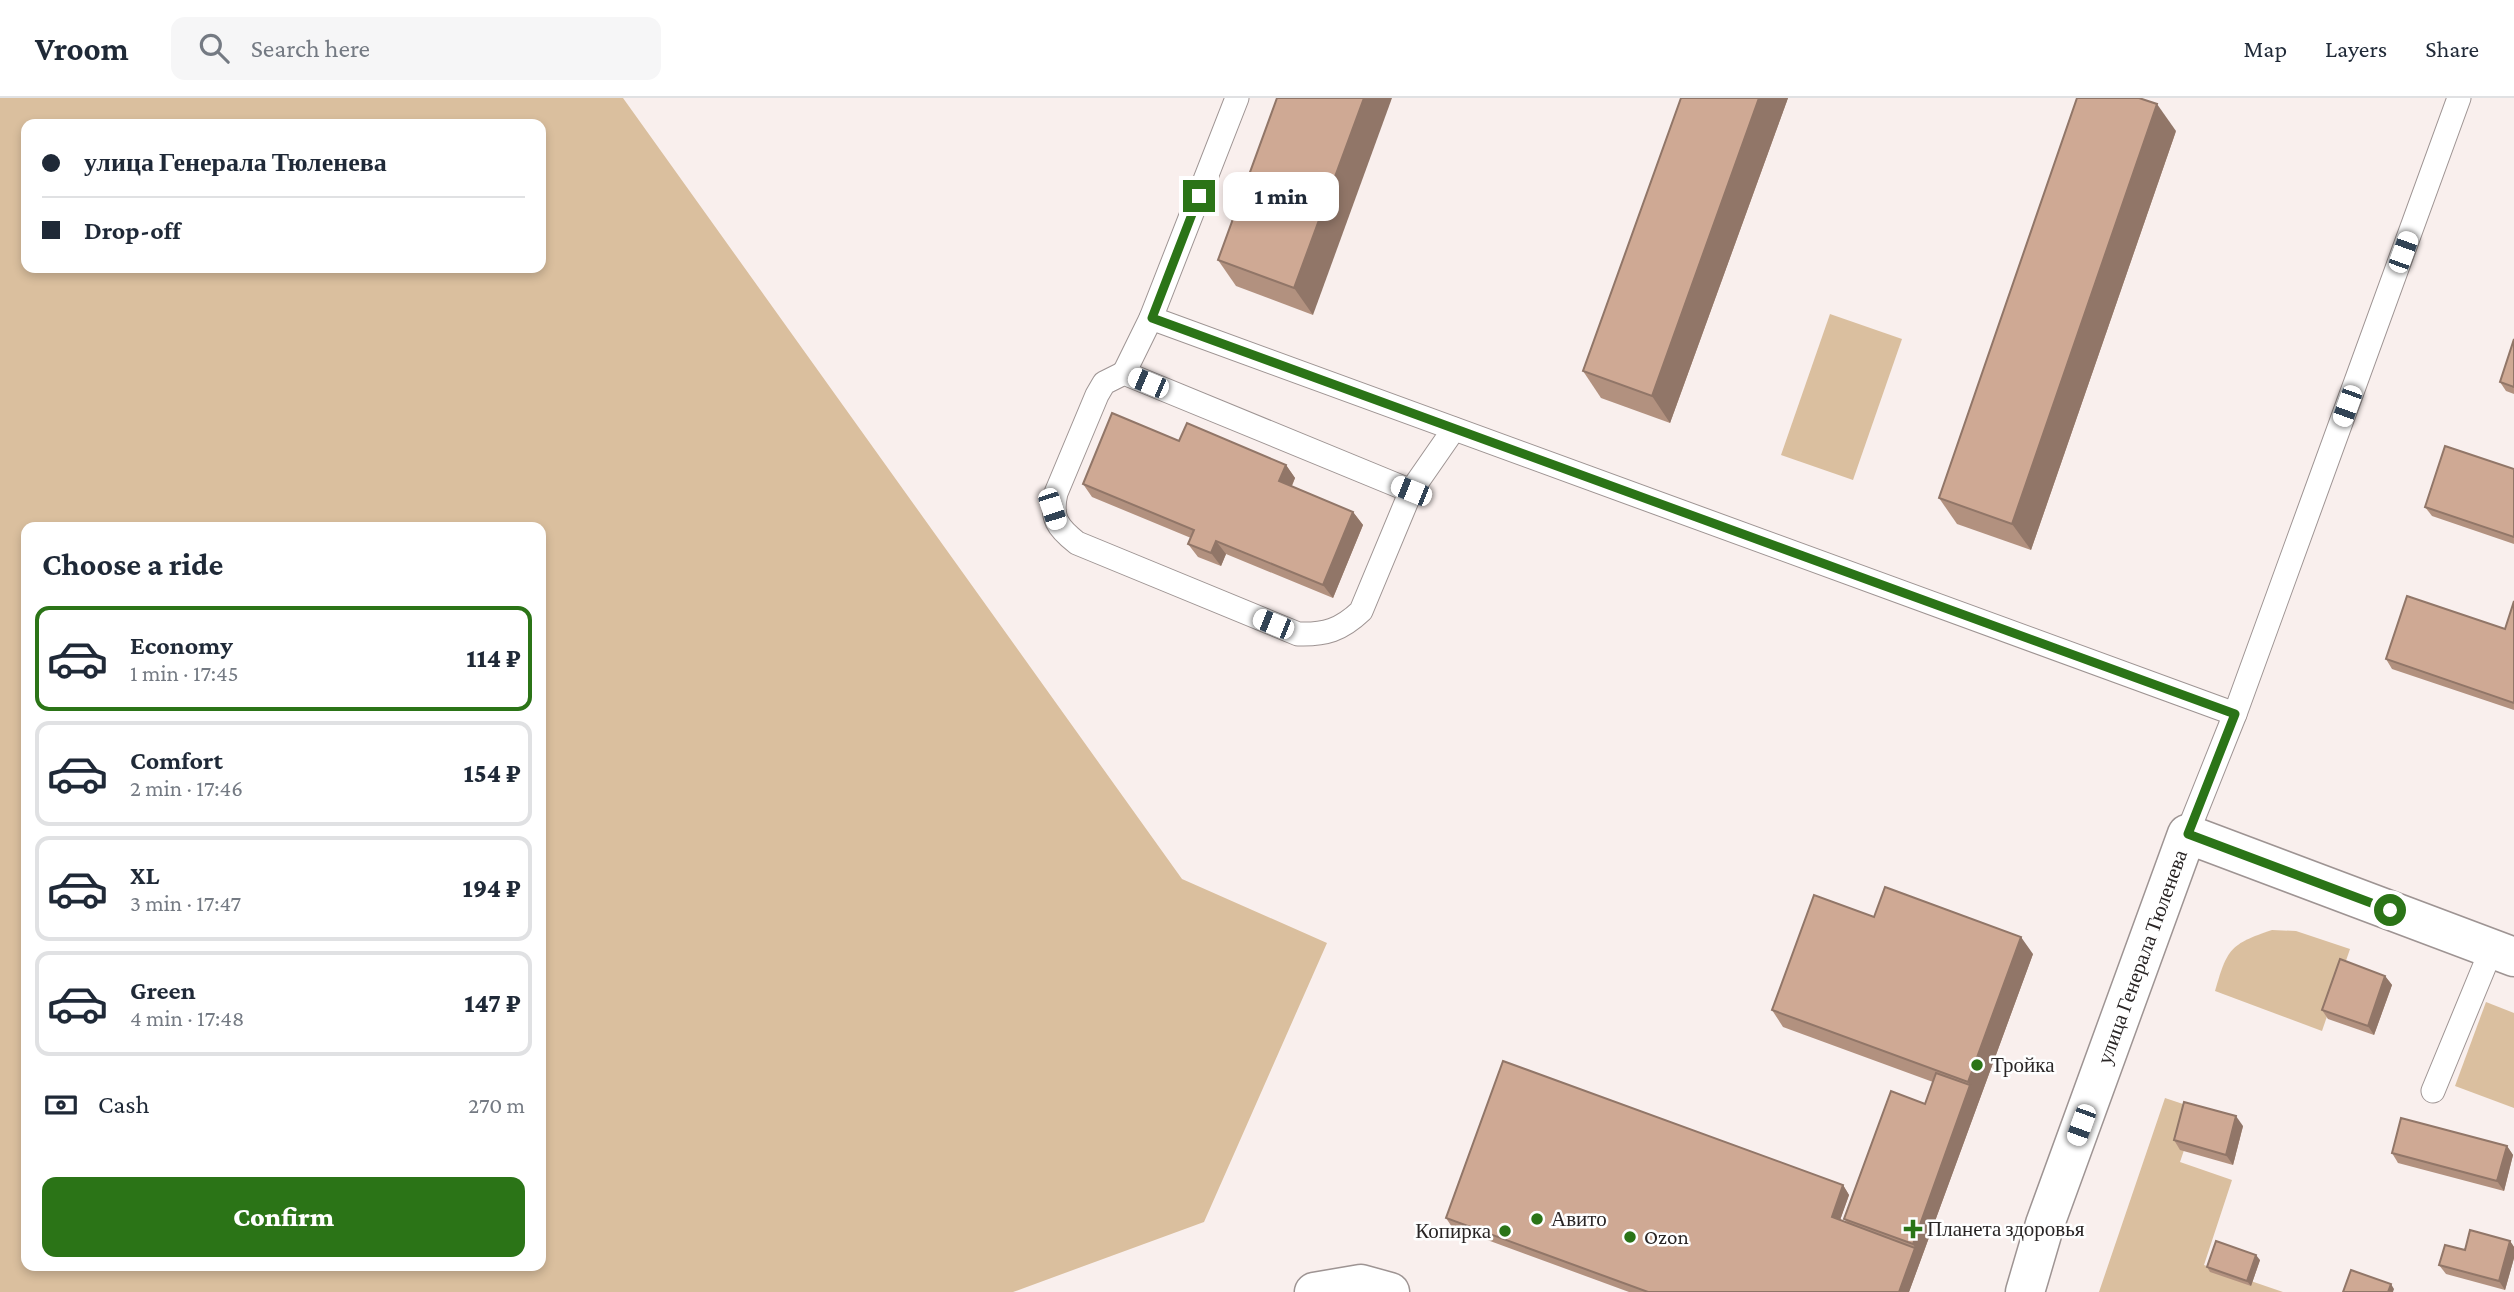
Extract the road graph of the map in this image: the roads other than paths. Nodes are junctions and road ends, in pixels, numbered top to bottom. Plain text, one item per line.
1 (1237, 98) edge
2 (2459, 98) edge
3 (1152, 318) junction
4 (1124, 373) junction
5 (1454, 429) junction
6 (1411, 491) junction
7 (2235, 714) junction
8 (2188, 834) junction
9 (2503, 953) edge
10 (2432, 1091) dead end
11 (1314, 1292) edge
12 (1390, 1292) edge
13 (2025, 1292) edge

1 - 3 lane
2 - 7 lane
3 - 4 lane
3 - 5 lane
4 - 6 lane
4 - 6 lane
5 - 6 lane
5 - 7 lane
7 - 8 lane
8 - 9 street, улица Генерала Тюленева
8 - 13 street, улица Генерала Тюленева
9 - 10 lane
11 - 12 street

